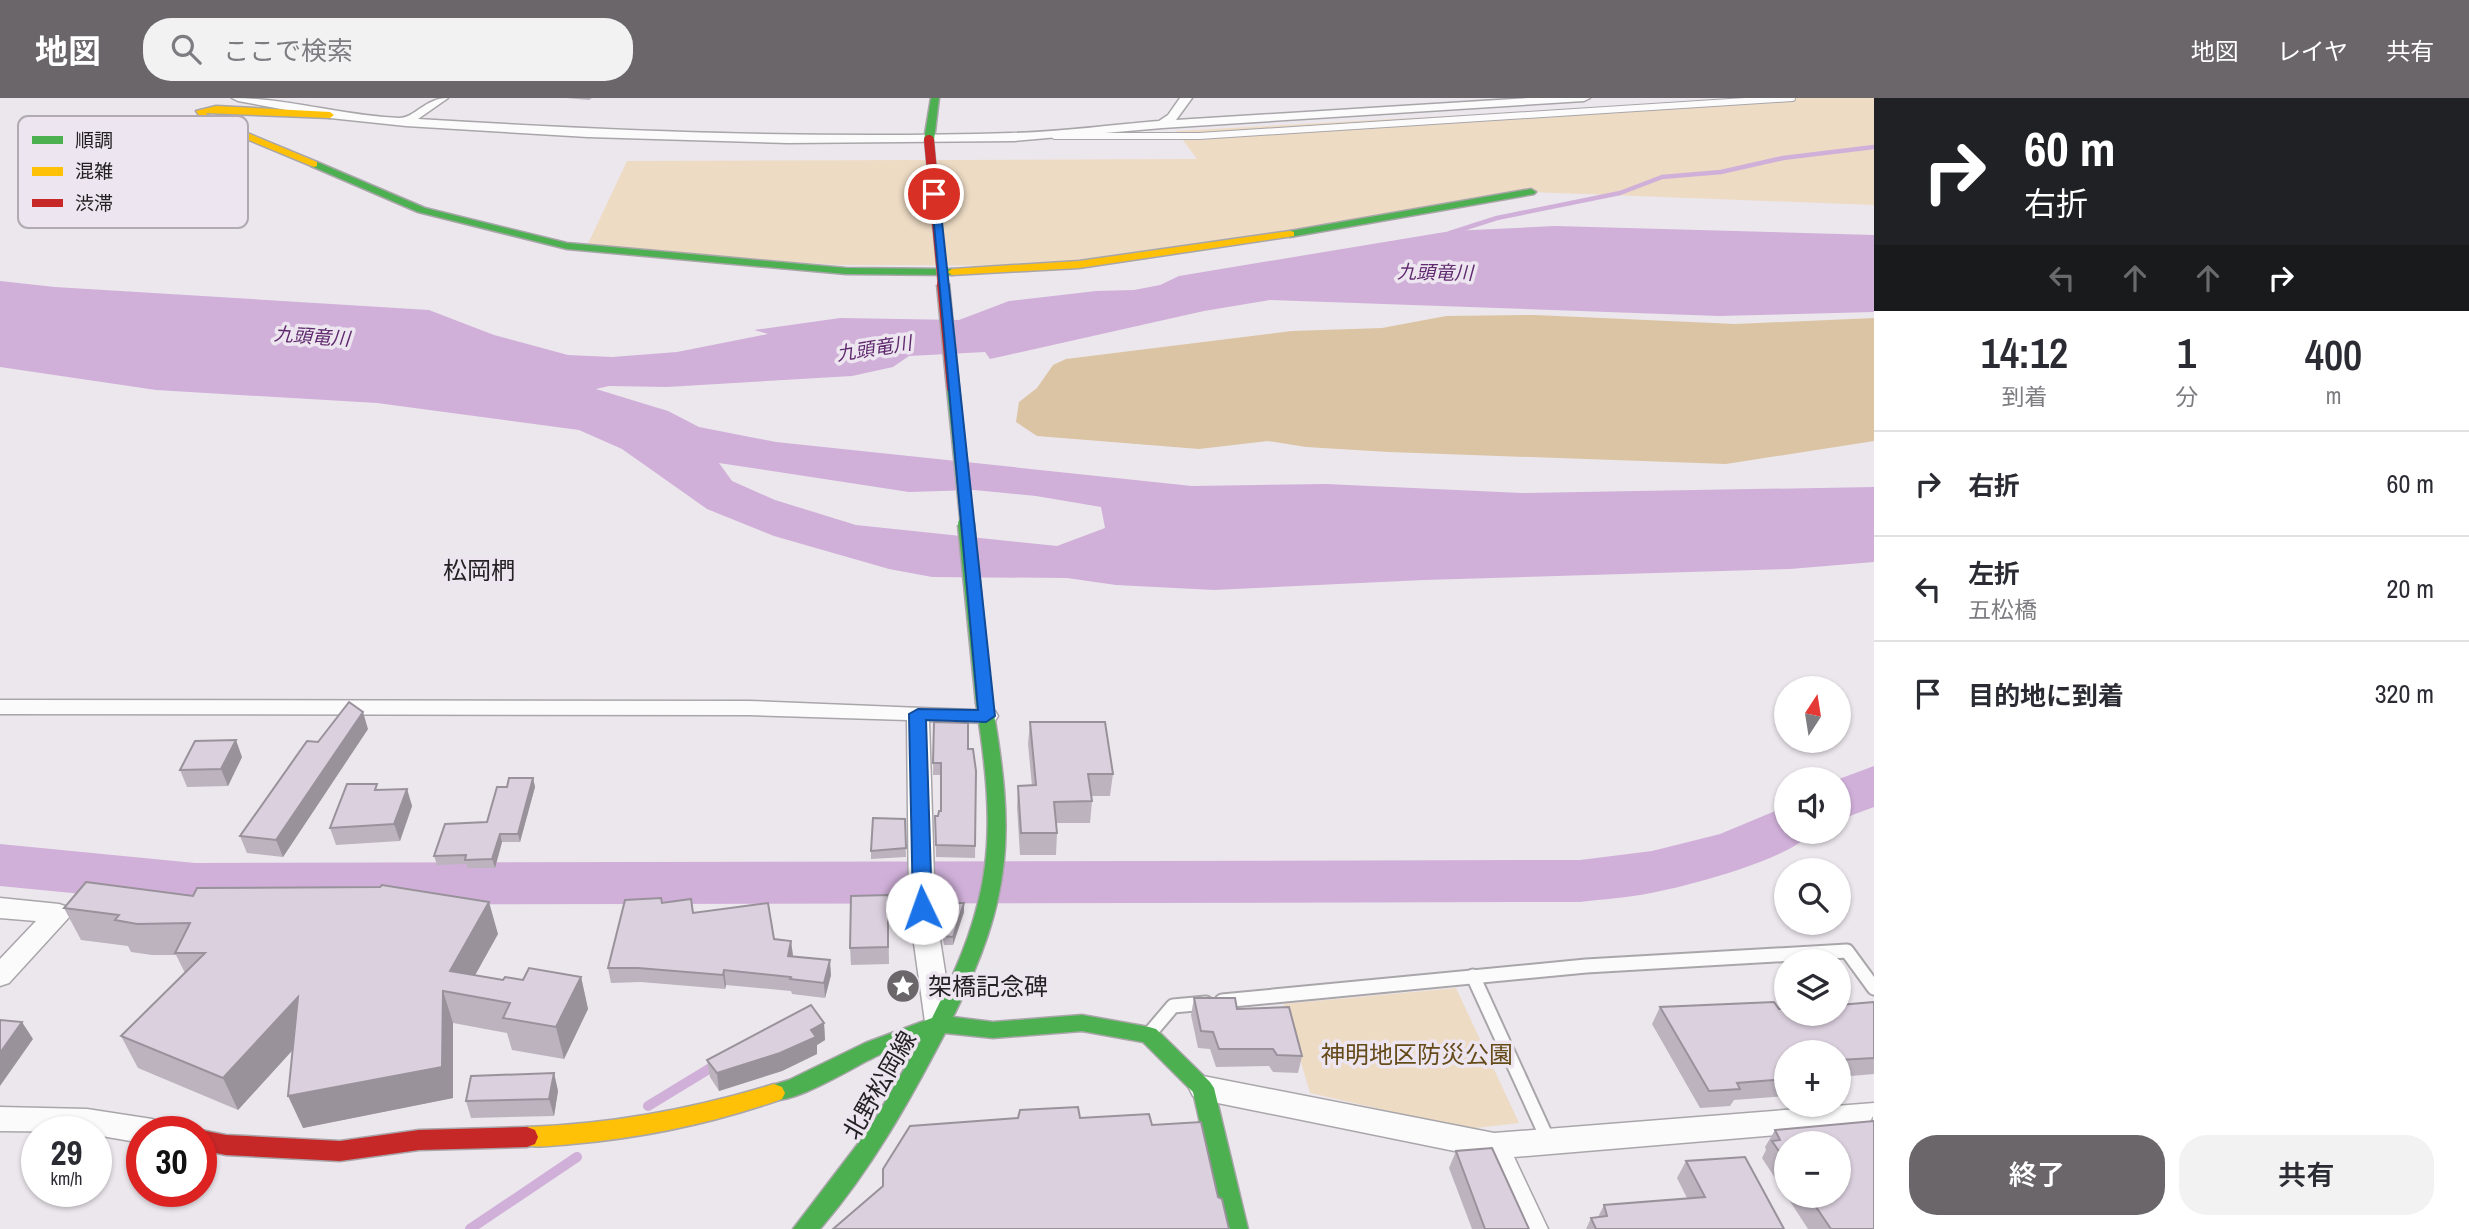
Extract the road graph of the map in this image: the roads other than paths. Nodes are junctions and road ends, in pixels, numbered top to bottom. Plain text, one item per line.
1 (238, 98) edge
2 (442, 98) edge
3 (935, 98) edge
4 (1186, 98) edge
5 (1584, 98) edge
6 (1792, 98) edge
7 (330, 115) junction
8 (204, 116) edge
9 (406, 122) junction
10 (1162, 124) junction
11 (248, 137) edge
12 (1014, 137) junction
13 (929, 138) junction
14 (1531, 192) dead end
15 (0, 707) edge
16 (985, 710) junction
17 (918, 714) junction
18 (0, 908) edge
19 (0, 976) edge
20 (1473, 976) junction
21 (1874, 988) edge
22 (939, 1024) junction
23 (1149, 1035) junction
24 (1203, 1088) junction
25 (1874, 1115) edge
26 (0, 1119) edge
27 (126, 1128) edge
28 (217, 1143) edge
29 (1549, 1143) junction
30 (1494, 1146) junction
31 (805, 1229) edge
32 (1236, 1229) edge
33 (1533, 1229) edge

1 - 7 street
2 - 9 street
3 - 13 street
4 - 10 street
5 - 10 street
6 - 12 lane
7 - 8 street
7 - 9 street
9 - 13 street
10 - 12 street
11 - 14 street
12 - 13 street
13 - 16 street, 北野松岡線, bridge
15 - 17 street
16 - 17 street
16 - 22 street, 北野松岡線
17 - 22 street
18 - 19 street
20 - 21 lane
20 - 23 lane
20 - 29 lane
22 - 23 street
22 - 28 street
22 - 31 street, 北野松岡線
23 - 24 street
24 - 30 street
24 - 32 street
25 - 29 street
26 - 27 street
29 - 30 street
30 - 33 street

